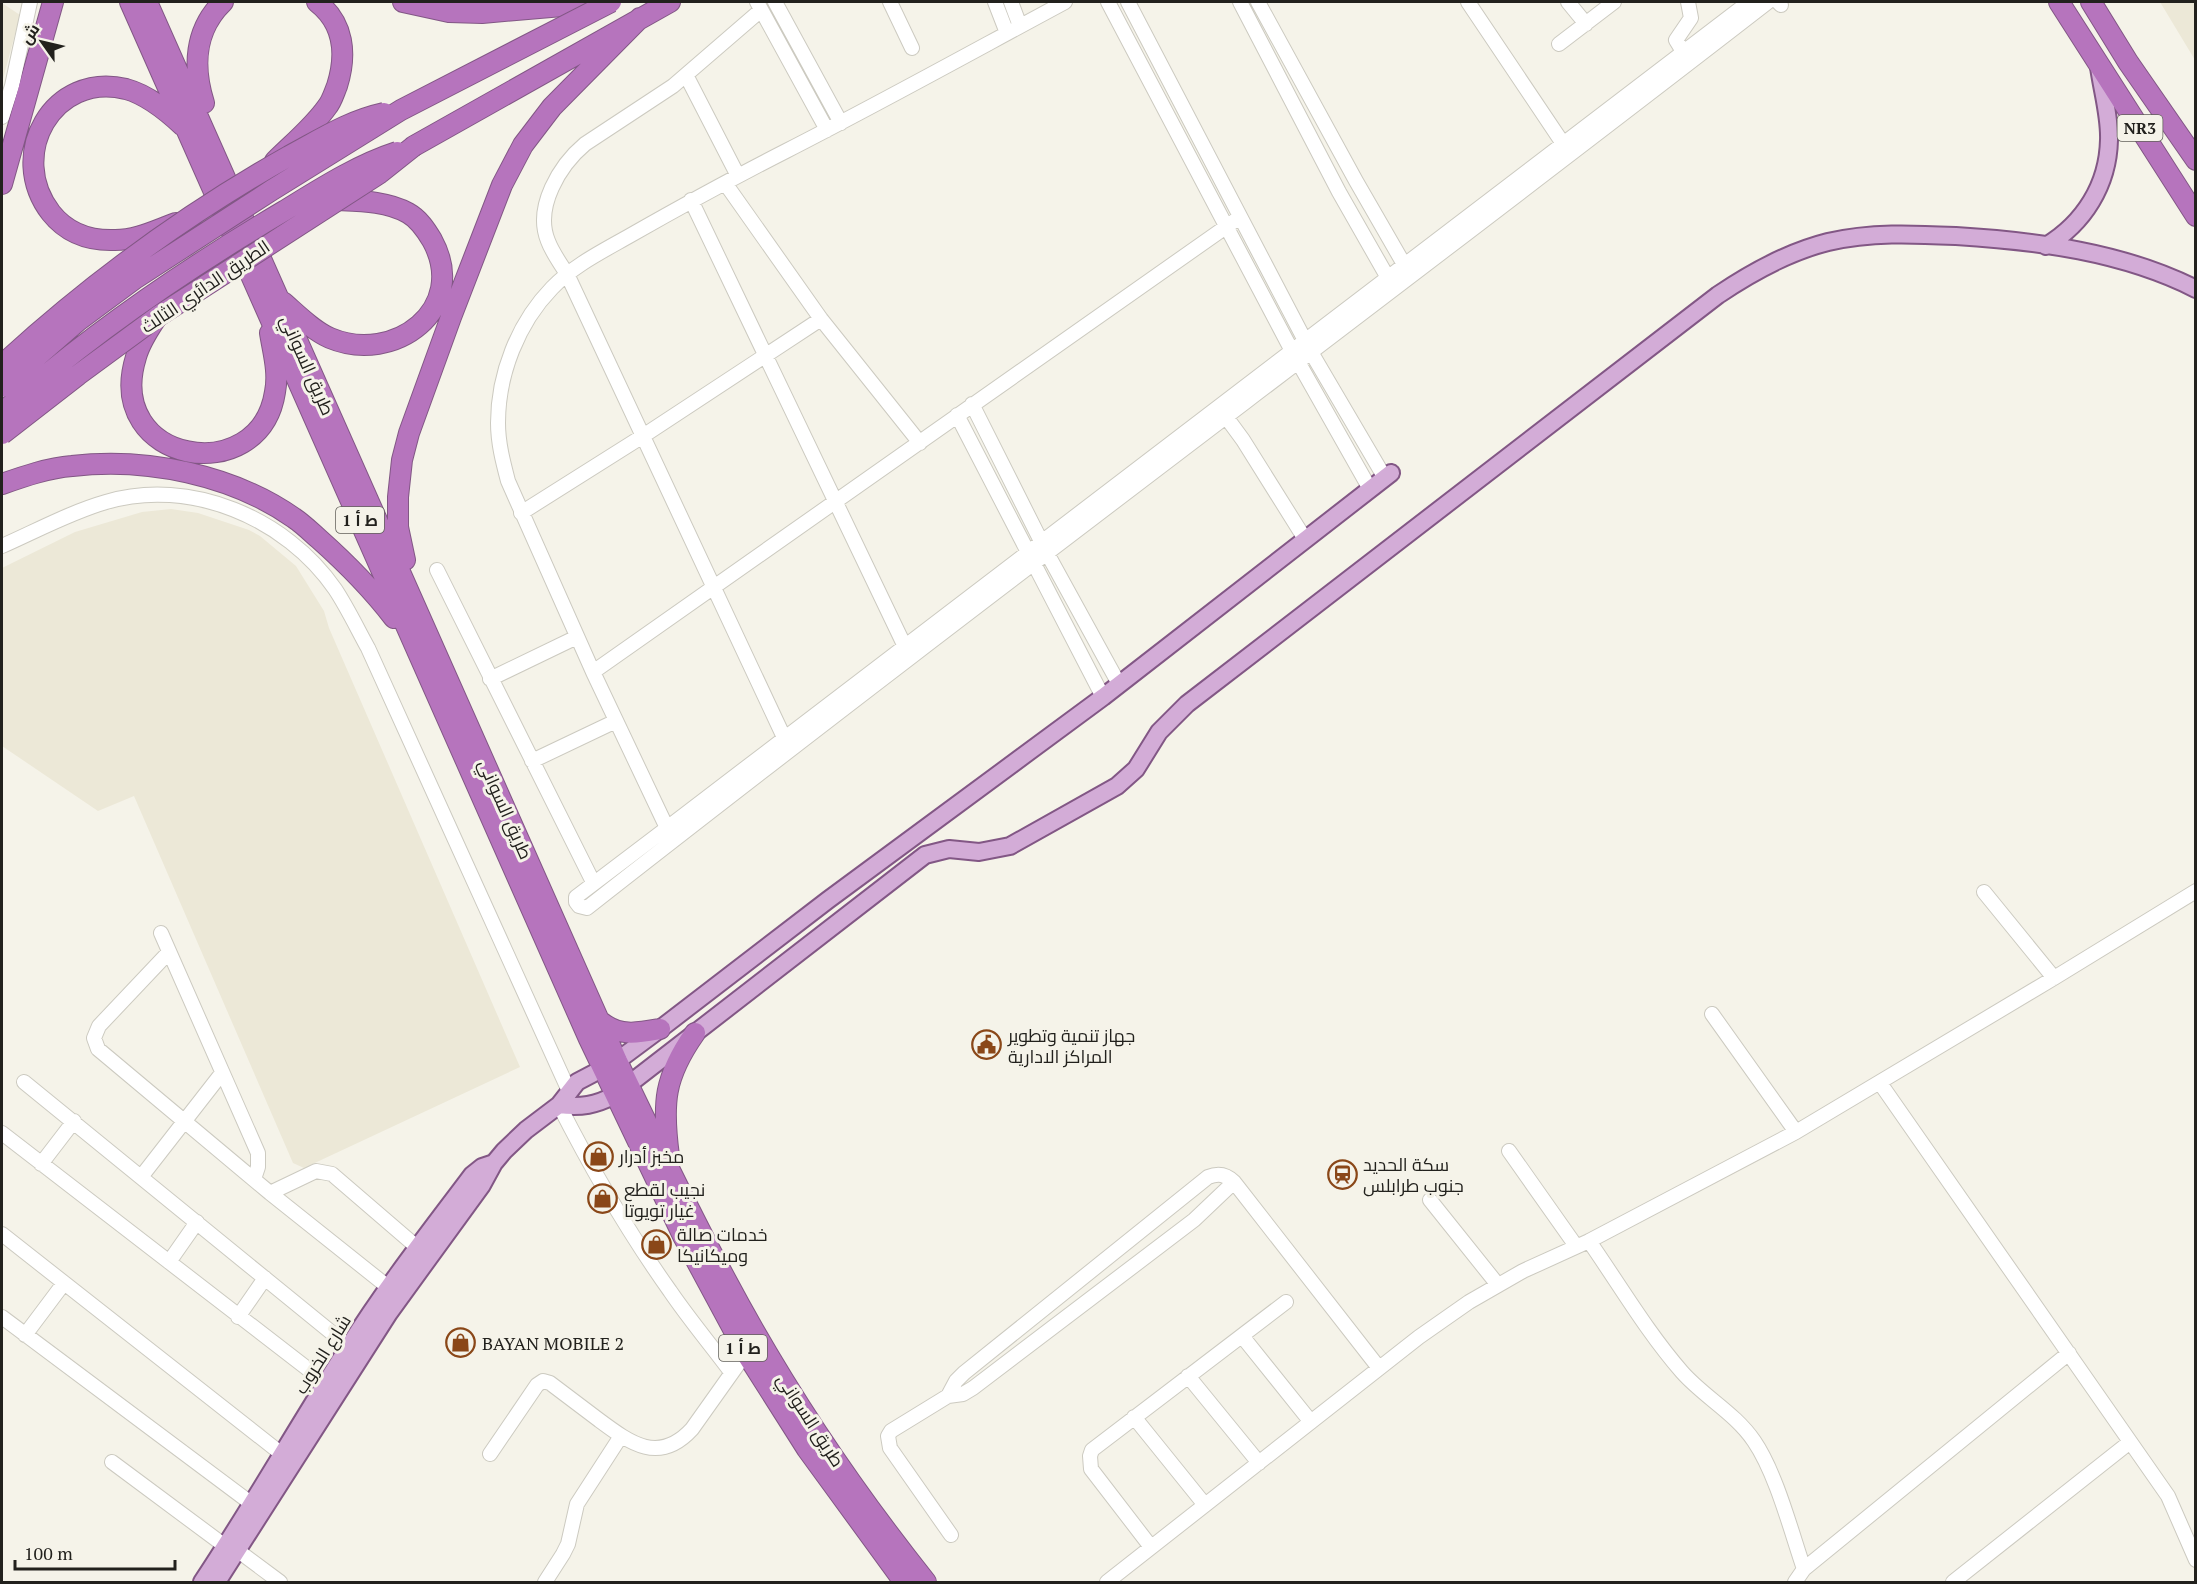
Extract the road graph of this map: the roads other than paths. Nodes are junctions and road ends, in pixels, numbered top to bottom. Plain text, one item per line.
1 (30, 2) edge
2 (53, 2) edge
3 (130, 2) edge
4 (147, 2) edge
5 (223, 2) edge
6 (316, 2) edge
7 (403, 2) edge
8 (612, 2) edge
9 (670, 2) edge
10 (776, 2) edge
11 (890, 2) edge
12 (995, 2) edge
13 (1011, 2) edge
14 (1065, 2) edge
15 (1108, 2) edge
16 (1128, 2) edge
17 (1240, 2) edge
18 (1258, 2) edge
19 (1468, 2) edge
20 (1568, 2) edge
21 (1614, 2) edge
22 (1688, 2) edge
23 (1749, 2) edge
24 (2059, 2) edge
25 (2091, 2) edge
26 (1776, 3) edge
27 (759, 6) edge
28 (640, 18) junction
29 (1586, 24) junction
30 (1020, 26) junction
31 (1007, 33) junction
32 (1559, 44) dead end
33 (912, 48) dead end
34 (1686, 57) junction
35 (2098, 63) junction
36 (686, 75) junction
37 (401, 110) junction
38 (2, 117) edge
39 (841, 123) junction
40 (827, 130) junction
41 (189, 132) junction
42 (2188, 144) edge
43 (414, 146) junction
44 (1567, 150) junction
45 (2196, 160) edge
46 (269, 167) junction
47 (738, 176) junction
48 (227, 181) junction
49 (725, 183) junction
50 (2, 184) edge
51 (336, 200) junction
52 (692, 200) junction
53 (2196, 216) edge
54 (1240, 217) junction
55 (186, 219) junction
56 (1227, 226) junction
57 (2046, 246) junction
58 (1408, 271) junction
59 (567, 274) junction
60 (1391, 283) junction
61 (2196, 290) edge
62 (272, 302) junction
63 (158, 317) junction
64 (821, 319) junction
65 (1308, 346) junction
66 (766, 356) junction
67 (1295, 356) junction
68 (2, 365) edge
69 (2, 387) edge
70 (972, 404) junction
71 (1222, 411) junction
72 (2, 413) edge
73 (957, 415) junction
74 (2, 434) edge
75 (643, 436) junction
76 (920, 443) junction
77 (1388, 476) joint
78 (2, 484) edge
79 (1370, 489) junction
80 (835, 501) junction
81 (521, 513) junction
82 (1305, 539) junction
83 (2, 546) edge
84 (1045, 548) junction
85 (1030, 559) junction
86 (437, 570) dead end
87 (714, 586) junction
88 (419, 635) junction
89 (577, 638) junction
90 (907, 652) junction
91 (593, 672) junction
92 (490, 679) junction
93 (1119, 684) junction
94 (1103, 697) junction
95 (616, 721) junction
96 (787, 743) junction
97 (532, 761) junction
98 (667, 828) junction
99 (593, 882) junction
100 (2196, 891) edge
101 (1984, 892) dead end
102 (828, 900) junction
103 (839, 920) junction
104 (161, 933) dead end
105 (169, 952) junction
106 (2054, 978) junction
107 (1712, 1014) dead end
108 (601, 1022) junction
109 (660, 1029) junction
110 (695, 1033) junction
111 (610, 1065) junction
112 (222, 1073) junction
113 (24, 1082) dead end
114 (1880, 1083) junction
115 (622, 1090) junction
116 (564, 1098) junction
117 (74, 1121) junction
118 (184, 1121) junction
119 (1796, 1132) junction
120 (2, 1133) edge
121 (1509, 1151) dead end
122 (494, 1163) junction
123 (41, 1164) junction
124 (141, 1177) junction
125 (254, 1179) junction
126 (674, 1179) junction
127 (1234, 1182) junction
128 (270, 1193) junction
129 (1430, 1200) dead end
130 (197, 1222) junction
131 (2, 1234) edge
132 (1583, 1243) junction
133 (418, 1248) junction
134 (169, 1262) junction
135 (265, 1278) junction
136 (64, 1283) junction
137 (1498, 1285) junction
138 (388, 1287) junction
139 (1286, 1302) dead end
140 (383, 1308) junction
141 (2, 1317) edge
142 (238, 1317) junction
143 (25, 1335) junction
144 (1242, 1336) junction
145 (348, 1346) junction
146 (746, 1353) junction
147 (2069, 1353) junction
148 (1379, 1368) junction
149 (731, 1372) junction
150 (1188, 1377) junction
151 (772, 1378) junction
152 (326, 1383) junction
153 (948, 1396) junction
154 (1134, 1417) junction
155 (1311, 1422) junction
156 (621, 1436) junction
157 (2130, 1442) junction
158 (489, 1454) dead end
159 (283, 1455) junction
160 (112, 1462) dead end
161 (1259, 1463) junction
162 (252, 1504) junction
163 (1205, 1505) junction
164 (951, 1535) dead end
165 (1152, 1547) junction
166 (231, 1548) junction
167 (2196, 1560) edge
168 (1804, 1569) junction
169 (202, 1582) edge
170 (217, 1582) edge
171 (280, 1582) edge
172 (544, 1582) edge
173 (904, 1582) edge
174 (926, 1582) edge
175 (1107, 1582) edge
176 (1795, 1582) edge
177 (1953, 1582) edge

1 - 38 street
2 - 50 highway
3 - 41 highway, طريق السواني / ط أ 1
4 - 48 highway, طريق السواني / ط أ 1
5 - 48 highway
6 - 46 highway
7 - 8 highway
8 - 37 highway, bridge
9 - 28 highway, الطريق الدائري الثالث
10 - 39 street
11 - 33 street
12 - 31 street
13 - 30 street
14 - 30 street
15 - 56 street
16 - 54 street
17 - 60 street
18 - 58 street
19 - 44 street
20 - 29 street
21 - 29 street
22 - 34 street
23 - 34 street
24 - 35 highway, NR3
25 - 42 highway, NR3
26 - 34 street
27 - 36 street
27 - 40 street
28 - 43 highway, الطريق الدائري الثالث
28 - 88 highway
29 - 32 street
30 - 31 street
31 - 39 street
34 - 44 street
35 - 53 highway, NR3
35 - 57 main road
36 - 47 street
36 - 59 street
37 - 46 highway, bridge
37 - 69 highway, bridge
39 - 40 street
40 - 47 street
41 - 55 highway, bridge
41 - 62 highway, طريق السواني / ط أ 1
42 - 45 highway, NR3
43 - 51 highway, الطريق الدائري الثالث, bridge
43 - 72 highway, الطريق الدائري الثالث, bridge
44 - 58 street
46 - 55 highway, bridge
47 - 49 street
48 - 62 highway, طريق السواني / ط أ 1
49 - 52 street
49 - 64 street
51 - 62 highway
51 - 63 highway, الطريق الدائري الثالث, bridge
52 - 59 street
52 - 66 street
54 - 56 street
54 - 65 street
55 - 68 highway, bridge
56 - 67 street
56 - 70 street
57 - 61 main road
57 - 103 main road
58 - 60 street
59 - 75 street
59 - 81 street
60 - 65 street
62 - 63 highway
62 - 88 highway, طريق السواني / ط أ 1
63 - 74 highway, الطريق الدائري الثالث, bridge
64 - 66 street
64 - 76 street
65 - 67 street
65 - 77 street
66 - 75 street
66 - 80 street
67 - 71 street
67 - 79 street
70 - 73 street
70 - 84 street
71 - 82 street
71 - 84 street
73 - 76 street
73 - 85 street
75 - 81 street
75 - 87 street
76 - 80 street
77 - 79 main road, شارع الخروب
78 - 88 highway
79 - 82 main road, شارع الخروب
80 - 87 street
80 - 90 street
81 - 89 street
82 - 93 main road, شارع الخروب
83 - 116 street
84 - 85 street
84 - 93 street
85 - 90 street
85 - 94 street
86 - 92 street
87 - 91 street
87 - 96 street
88 - 108 highway, طريق السواني / ط أ 1
88 - 111 highway, طريق السواني / ط أ 1
89 - 91 street
89 - 92 street
90 - 96 street
91 - 95 street
92 - 97 street
93 - 94 main road, شارع الخروب
94 - 102 main road, شارع الخروب
95 - 97 street
95 - 98 street
96 - 98 street
96 - 99 street
97 - 99 street
98 - 99 street
100 - 106 street
101 - 106 street
102 - 103 main road
102 - 109 main road, شارع الخروب
103 - 110 main road
104 - 105 street
105 - 112 street
105 - 118 street
106 - 114 street
107 - 119 street
108 - 109 highway
108 - 111 highway, طريق السواني / ط أ 1
109 - 111 main road, شارع الخروب
110 - 115 main road
110 - 126 highway
111 - 115 highway, طريق السواني / ط أ 1
111 - 116 main road, شارع الخروب
112 - 118 street
112 - 125 street
113 - 117 street
114 - 119 street
114 - 147 street
115 - 116 main road
115 - 126 highway, طريق السواني / ط أ 1
115 - 146 highway, طريق السواني / ط أ 1
116 - 122 main road, شارع الخروب
116 - 149 street
117 - 123 street
117 - 124 street
118 - 124 street
118 - 125 street
119 - 132 street
120 - 123 street
121 - 132 street
122 - 133 main road, شارع الخروب
122 - 140 main road, شارع الخروب
123 - 134 street
124 - 130 street
125 - 128 street
126 - 151 highway, طريق السواني / ط أ 1
127 - 148 street
127 - 153 street
127 - 153 street
128 - 133 street
128 - 138 street
129 - 137 street
130 - 134 street
130 - 135 street
131 - 136 street
132 - 137 street
132 - 168 street
133 - 138 main road, شارع الخروب
134 - 142 street
135 - 142 street
135 - 145 street
136 - 143 street
136 - 159 street
137 - 148 street
138 - 140 main road, شارع الخروب
139 - 144 street
140 - 145 main road, شارع الخروب
140 - 166 main road, شارع الخروب
141 - 143 street
142 - 152 street
143 - 162 street
144 - 150 street
144 - 155 street
145 - 152 main road, شارع الخروب
146 - 149 street
146 - 151 highway, طريق السواني / ط أ 1
147 - 157 street
147 - 168 street
148 - 155 street
149 - 156 street
150 - 154 street
150 - 161 street
151 - 173 highway, طريق السواني / ط أ 1
151 - 174 highway, طريق السواني / ط أ 1
152 - 159 main road, شارع الخروب
153 - 164 street
154 - 163 street
154 - 165 street
155 - 161 street
156 - 158 street
156 - 172 street
157 - 167 street
157 - 177 street
159 - 162 main road, شارع الخروب
160 - 166 street
161 - 163 street
162 - 166 main road, شارع الخروب
163 - 165 street
165 - 175 street
166 - 169 main road, شارع الخروب
166 - 170 main road, شارع الخروب
166 - 171 street
168 - 176 street

